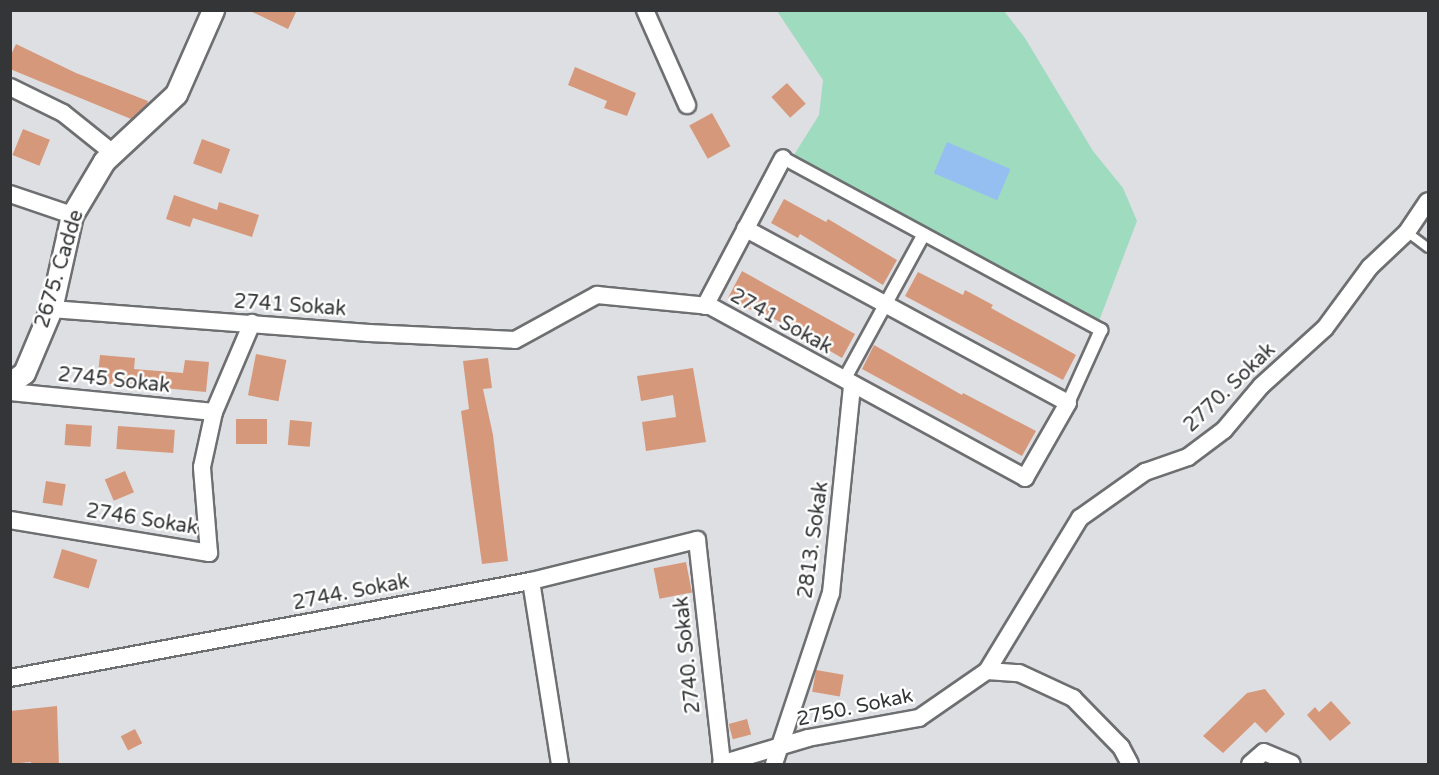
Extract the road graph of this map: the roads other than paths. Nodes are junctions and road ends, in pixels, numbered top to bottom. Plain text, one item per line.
1 (213, 10) edge
2 (645, 10) edge
3 (10, 87) edge
4 (687, 105) dead end
5 (113, 153) junction
6 (783, 158) joint
7 (10, 194) edge
8 (1428, 201) edge
9 (72, 215) junction
10 (746, 228) junction
11 (1407, 232) junction
12 (924, 234) junction
13 (1428, 248) edge
14 (886, 304) junction
15 (705, 306) junction
16 (51, 309) junction
17 (252, 323) junction
18 (10, 383) edge
19 (848, 383) junction
20 (10, 392) edge
21 (1068, 403) junction
22 (214, 412) junction
23 (10, 520) edge
24 (697, 540) joint
25 (531, 581) junction
26 (987, 671) junction
27 (10, 678) edge
28 (779, 747) junction
29 (721, 764) edge
30 (560, 765) edge
31 (774, 765) edge
32 (1130, 765) edge
33 (1250, 765) edge
34 (1292, 765) edge

1 - 5 street, 2675. Cadde
2 - 4 street
3 - 5 street
5 - 9 street, 2675. Cadde
6 - 10 street
6 - 12 street
7 - 9 street
8 - 11 street, 2770. Sokak
9 - 16 street, 2675. Cadde
10 - 14 street
10 - 15 street
11 - 13 lane
11 - 26 street, 2770. Sokak
12 - 14 street
12 - 21 street
14 - 19 street
14 - 21 street
15 - 17 street, 2741 Sokak
15 - 19 street, 2741 Sokak
16 - 17 street, 2741 Sokak
16 - 18 street, 2675. Cadde
17 - 22 street, 2746 Sokak
19 - 21 street, 2741 Sokak
19 - 28 street, 2813. Sokak
20 - 22 street, 2745 Sokak
22 - 23 street, 2746 Sokak
24 - 25 street, 2744. Sokak
24 - 29 street, 2740. Sokak
25 - 27 street, 2744. Sokak
25 - 30 street
26 - 28 street, 2750. Sokak
26 - 32 street
28 - 29 street, 2750. Sokak
28 - 31 street, 2813. Sokak
33 - 34 street

